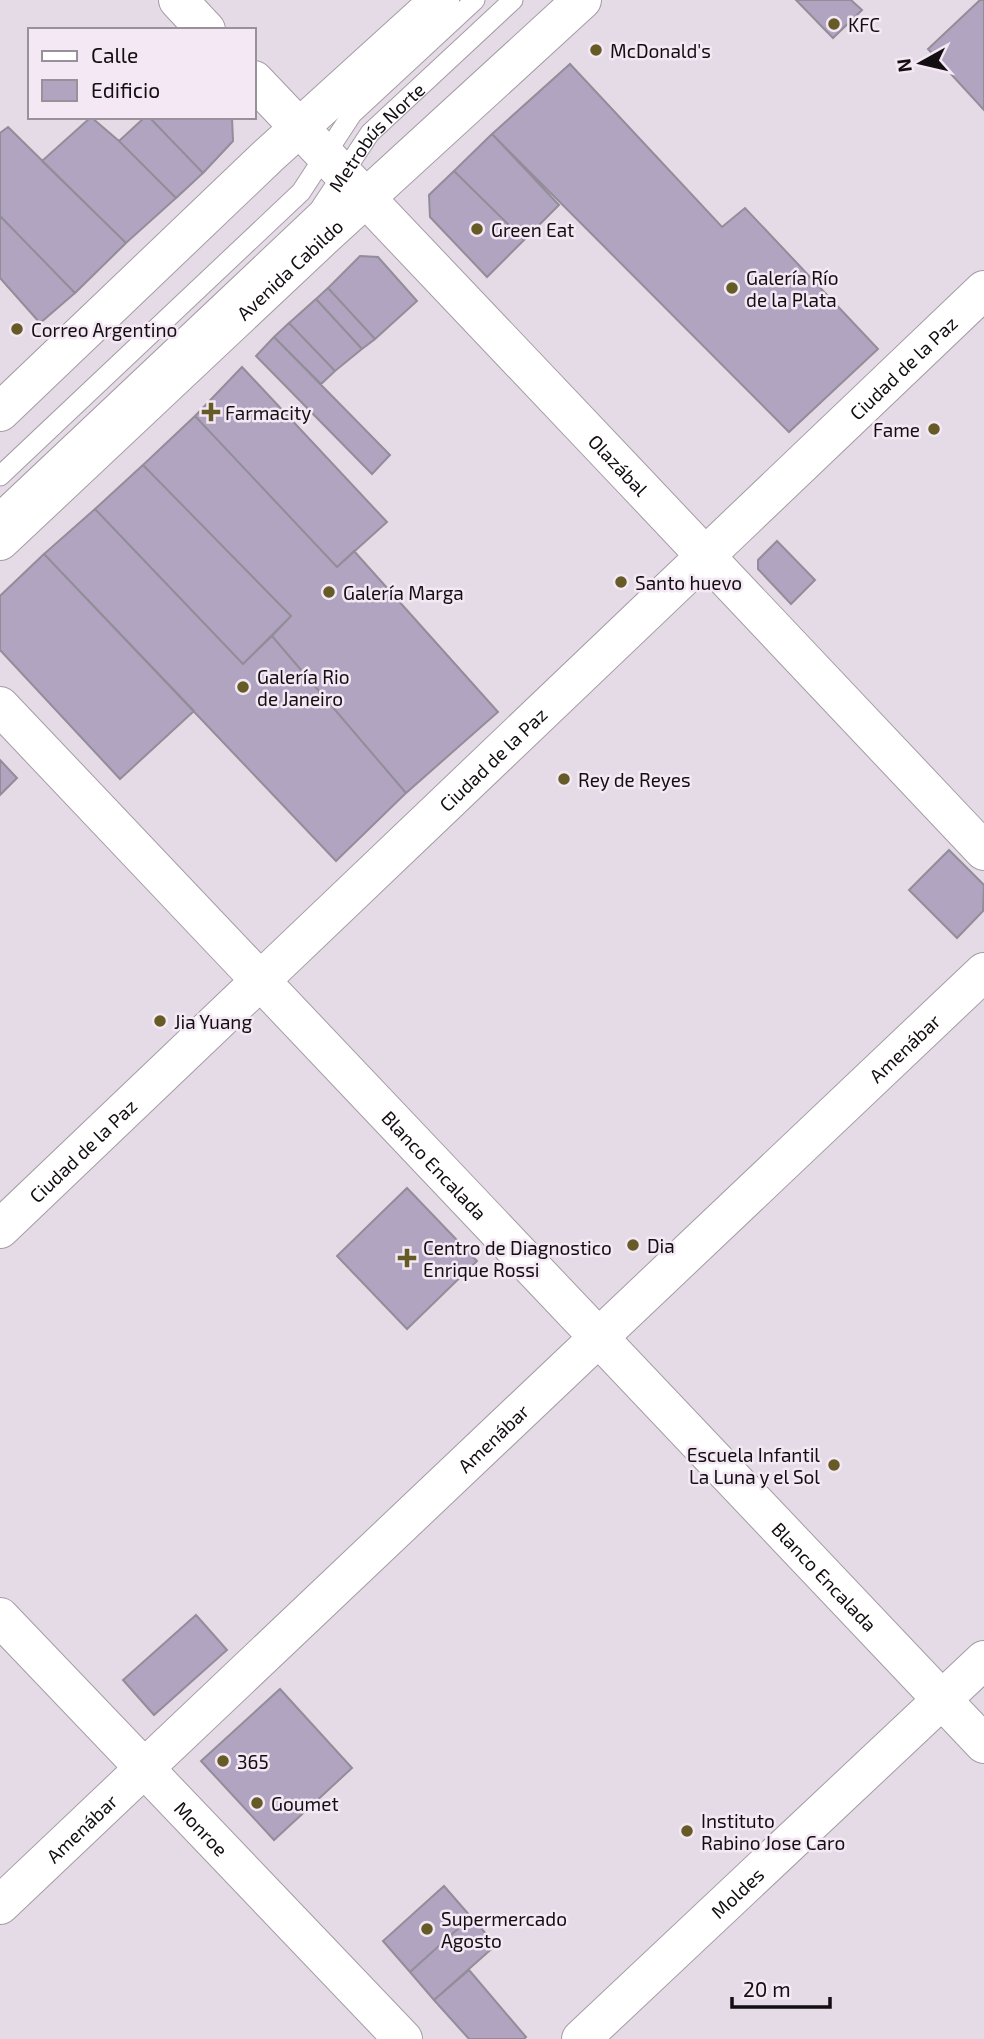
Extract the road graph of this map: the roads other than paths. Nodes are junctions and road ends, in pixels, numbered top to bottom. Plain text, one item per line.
1 (178, 0) edge
2 (440, 0) edge
3 (475, 0) edge
4 (513, 0) edge
5 (582, 0) edge
6 (204, 28) edge
7 (256, 82) edge
8 (300, 129) junction
9 (344, 178) junction
10 (984, 290) edge
11 (0, 412) edge
12 (0, 476) edge
13 (0, 511) edge
14 (0, 541) edge
15 (706, 554) junction
16 (0, 706) edge
17 (984, 851) edge
18 (984, 971) edge
19 (260, 983) junction
20 (0, 1229) edge
21 (597, 1338) junction
22 (0, 1617) edge
23 (984, 1660) edge
24 (942, 1702) junction
25 (984, 1744) edge
26 (145, 1769) junction
27 (0, 1905) edge
28 (403, 2039) edge
29 (581, 2039) edge

1 - 6 street
2 - 8 street
3 - 9 lane, Metrobús Norte
4 - 9 lane, Metrobús Norte
5 - 9 street, Avenida Cabildo
7 - 8 street, Olazábal
8 - 9 street, Olazábal
8 - 11 street
9 - 12 lane, Metrobús Norte
9 - 13 lane, Metrobús Norte
9 - 14 street, Avenida Cabildo
9 - 15 street, Olazábal
10 - 15 street, Ciudad de la Paz
15 - 17 street, Olazábal
15 - 19 street, Ciudad de la Paz
16 - 19 street, Blanco Encalada
18 - 21 street, Amenábar
19 - 20 street, Ciudad de la Paz
19 - 21 street, Blanco Encalada
21 - 24 street, Blanco Encalada
21 - 26 street, Amenábar
22 - 26 street, Monroe
23 - 24 street, Moldes
24 - 25 street, Blanco Encalada
24 - 29 street, Moldes
26 - 27 street, Amenábar
26 - 28 street, Monroe

